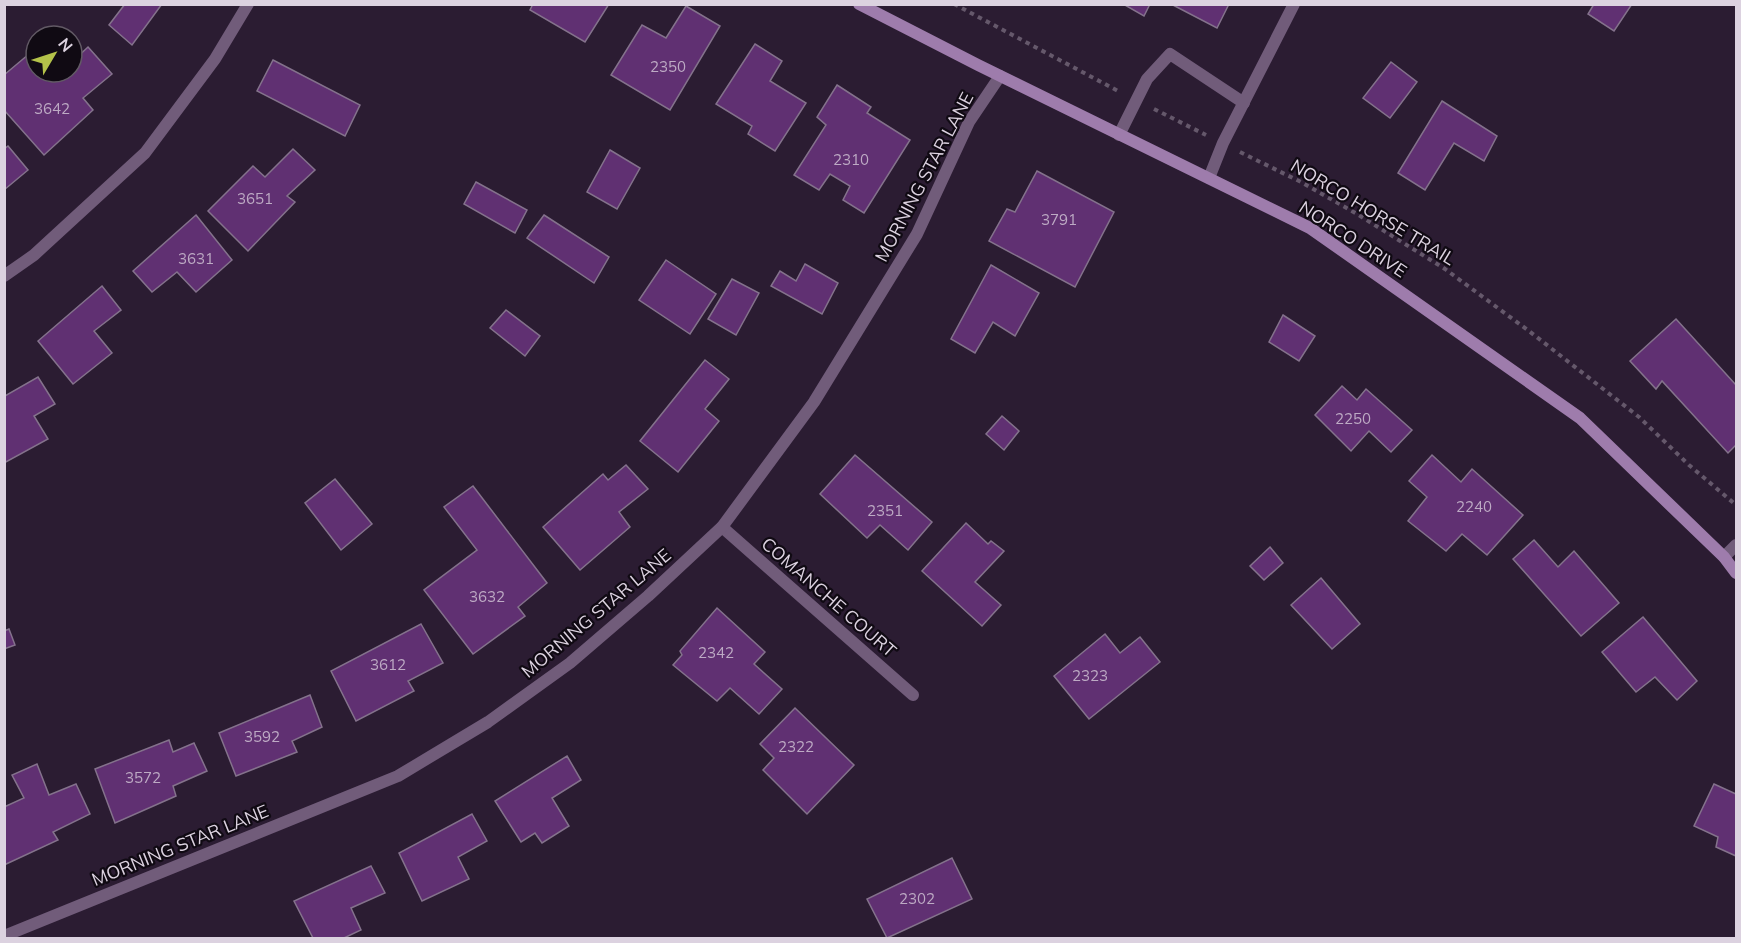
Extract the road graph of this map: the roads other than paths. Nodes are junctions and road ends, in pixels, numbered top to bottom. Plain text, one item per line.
1 (248, 4) edge
2 (859, 4) edge
3 (1294, 4) edge
4 (1000, 76) junction
5 (1244, 104) junction
6 (1119, 135) junction
7 (1209, 178) junction
8 (4, 276) edge
9 (722, 526) junction
10 (1737, 545) edge
11 (1724, 557) junction
12 (1737, 573) edge
13 (913, 695) dead end
14 (4, 936) edge

1 - 8 street
2 - 4 main road, NORCO DRIVE
3 - 5 street
4 - 6 main road, NORCO DRIVE
4 - 9 street, MORNING STAR LANE
5 - 6 street
5 - 7 street
6 - 7 main road, NORCO DRIVE
7 - 11 main road, NORCO DRIVE
9 - 13 street, COMANCHE COURT
9 - 14 street, MORNING STAR LANE
10 - 11 street
11 - 12 main road, NORCO DRIVE

